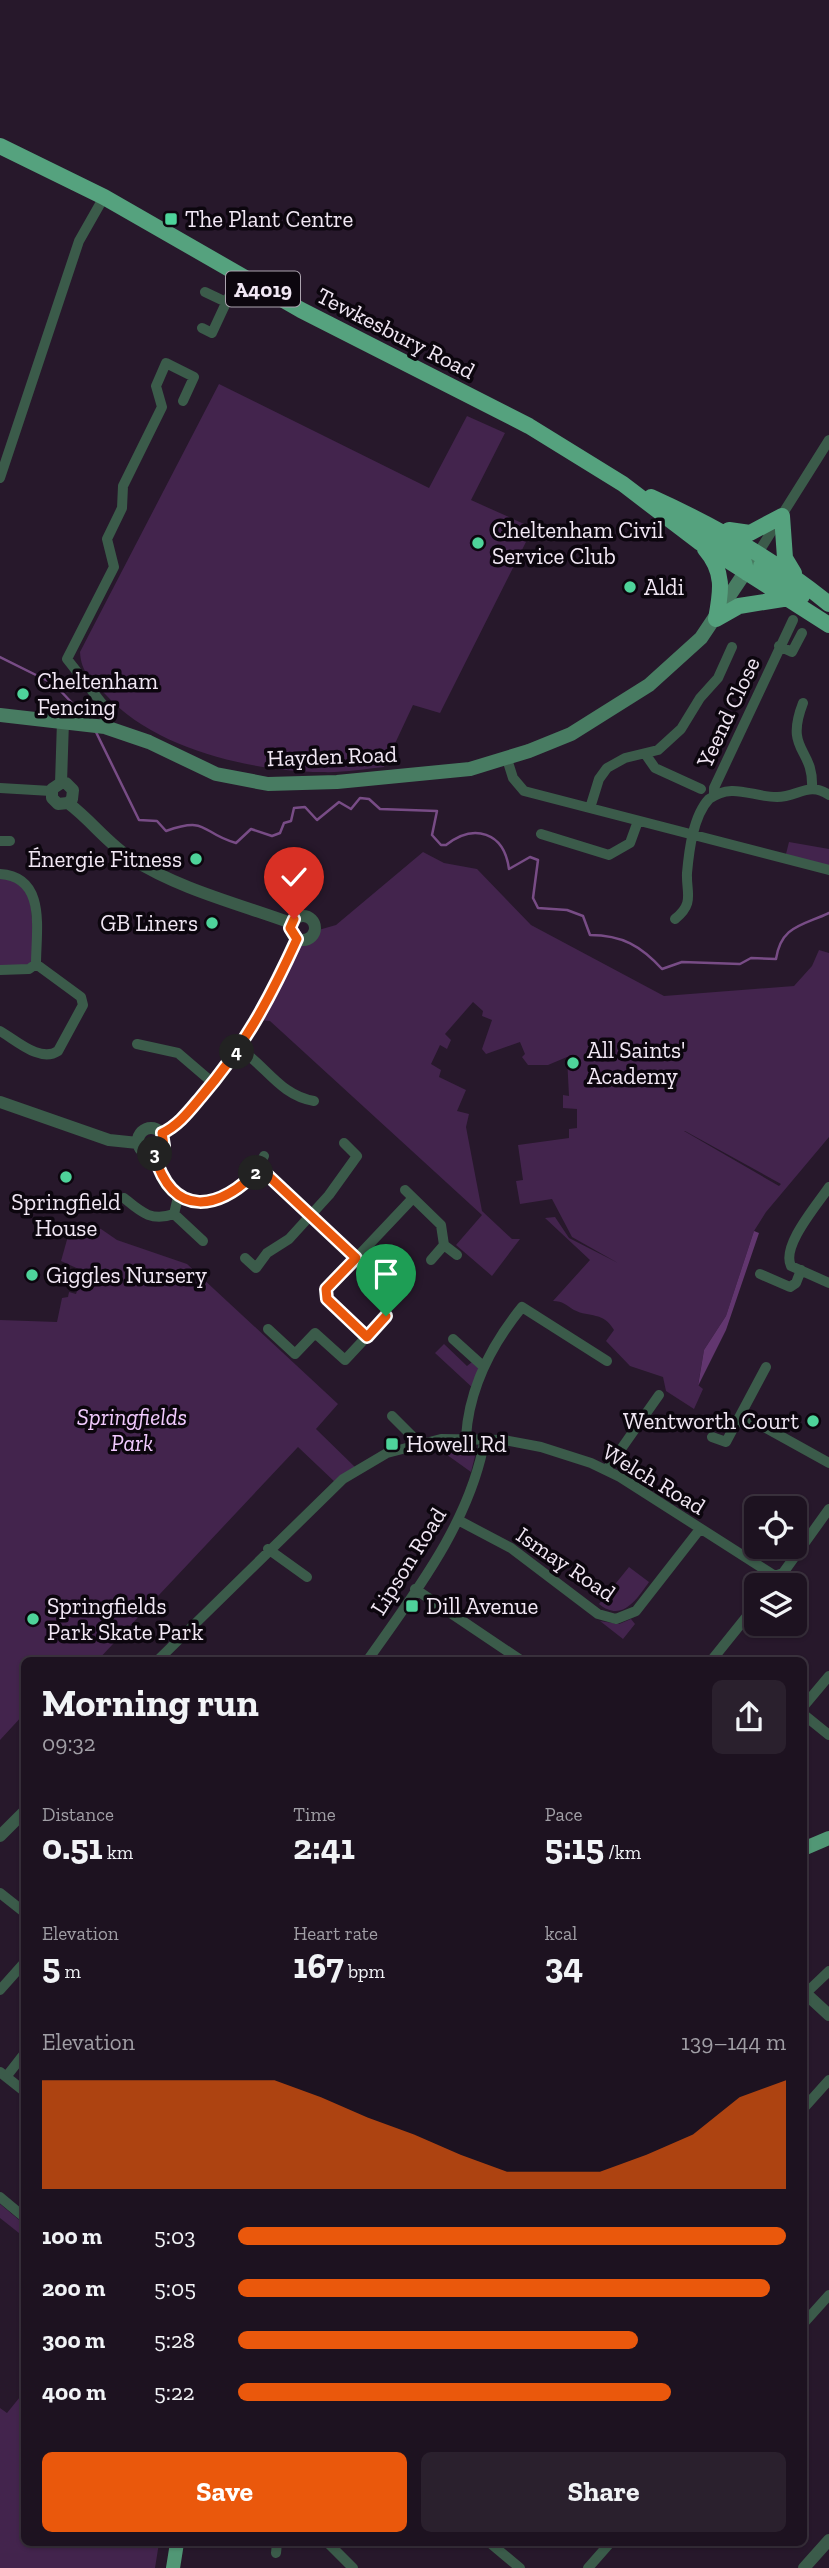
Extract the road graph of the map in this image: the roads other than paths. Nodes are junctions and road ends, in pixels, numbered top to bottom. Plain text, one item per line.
1 (0, 146) edge
2 (104, 197) junction
3 (239, 275) junction
4 (205, 292) dead end
5 (226, 302) junction
6 (202, 328) dead end
7 (183, 401) dead end
8 (829, 440) edge
9 (0, 478) edge
10 (623, 484) junction
11 (670, 505) junction
12 (782, 516) junction
13 (719, 528) junction
14 (699, 542) junction
15 (758, 553) junction
16 (747, 573) junction
17 (796, 577) junction
18 (789, 598) junction
19 (829, 604) edge
20 (829, 615) edge
21 (716, 619) junction
22 (793, 620) dead end
23 (829, 625) edge
24 (802, 633) dead end
25 (779, 646) junction
26 (732, 648) dead end
27 (803, 703) dead end
28 (0, 715) edge
29 (63, 721) junction
30 (97, 726) junction
31 (646, 755) junction
32 (507, 759) junction
33 (56, 787) junction
34 (0, 788) edge
35 (811, 788) junction
36 (701, 789) dead end
37 (714, 795) junction
38 (829, 795) edge
39 (590, 808) junction
40 (638, 821) junction
41 (541, 834) dead end
42 (695, 835) junction
43 (829, 870) edge
44 (0, 874) edge
45 (675, 919) dead end
46 (291, 923) junction
47 (297, 939) junction
48 (36, 964) junction
49 (0, 970) edge
50 (0, 1031) edge
51 (136, 1044) dead end
52 (240, 1049) junction
53 (213, 1083) junction
54 (314, 1101) dead end
55 (0, 1102) edge
56 (162, 1133) junction
57 (138, 1143) junction
58 (344, 1143) dead end
59 (154, 1154) junction
60 (264, 1156) dead end
61 (260, 1168) junction
62 (829, 1187) edge
63 (405, 1190) dead end
64 (178, 1197) junction
65 (124, 1198) dead end
66 (413, 1198) junction
67 (174, 1214) junction
68 (310, 1214) junction
69 (203, 1241) dead end
70 (444, 1245) junction
71 (457, 1255) dead end
72 (245, 1258) dead end
73 (356, 1258) junction
74 (431, 1260) dead end
75 (801, 1270) junction
76 (760, 1274) dead end
77 (829, 1283) edge
78 (386, 1316) dead end
79 (268, 1329) dead end
80 (367, 1337) junction
81 (453, 1339) dead end
82 (607, 1361) dead end
83 (484, 1367) junction
84 (766, 1367) dead end
85 (659, 1395) dead end
86 (741, 1414) junction
87 (392, 1416) dead end
88 (466, 1437) junction
89 (712, 1437) dead end
90 (485, 1438) junction
91 (419, 1443) junction
92 (829, 1463) edge
93 (607, 1469) junction
94 (829, 1509) edge
95 (458, 1520) junction
96 (700, 1529) junction
97 (268, 1549) junction
98 (762, 1573) edge
99 (783, 1573) edge
100 (307, 1577) dead end
101 (415, 1589) junction
102 (744, 1620) edge
103 (161, 1657) edge
104 (371, 1657) edge
105 (516, 1657) edge
106 (714, 1657) edge
107 (829, 1675) edge
108 (807, 1702) edge
109 (807, 1717) edge
110 (829, 1735) edge
111 (21, 1815) edge
112 (0, 1836) edge
113 (829, 1838) edge
114 (807, 1847) edge
115 (0, 1893) edge
116 (21, 1910) edge
117 (21, 1966) edge
118 (829, 1971) edge
119 (0, 1990) edge
120 (807, 1990) edge
121 (807, 1994) edge
122 (829, 2015) edge
123 (21, 2057) edge
124 (3, 2074) edge
125 (829, 2080) edge
126 (21, 2089) edge
127 (807, 2105) edge
128 (0, 2197) edge
129 (21, 2214) edge
130 (829, 2295) edge
131 (807, 2320) edge
132 (829, 2540) edge
133 (177, 2546) edge
134 (331, 2546) edge
135 (494, 2546) edge
136 (607, 2546) edge
137 (349, 2567) edge
138 (173, 2568) edge
139 (520, 2568) edge
140 (588, 2568) edge
141 (804, 2568) edge

1 - 2 highway, Tewkesbury Road / A4019
2 - 3 highway, Tewkesbury Road / A4019
2 - 9 street
3 - 5 street
3 - 10 highway, Tewkesbury Road / A4019
4 - 5 street
5 - 6 street
7 - 30 street
8 - 12 street
10 - 11 highway, Tewkesbury Road / A4019
10 - 14 highway, Tewkesbury Road / A4019
11 - 13 highway, Tewkesbury Road / A4019
11 - 16 highway
12 - 13 highway
12 - 15 street
12 - 17 highway
13 - 15 highway, Tewkesbury Road / A4019
14 - 16 highway, Tewkesbury Road / A4019
14 - 21 highway
15 - 16 main road, Hayden Road
15 - 17 highway, Tewkesbury Road / A4019
15 - 20 highway
16 - 18 highway, Tewkesbury Road / A4019
16 - 21 main road, Hayden Road
17 - 19 highway, Tewkesbury Road / A4019
18 - 21 highway
18 - 23 highway, Tewkesbury Road / A4019
21 - 32 main road, Hayden Road
22 - 25 street, Yeend Close
24 - 25 street, Yeend Close
25 - 37 street, Yeend Close
26 - 31 street
27 - 35 street
28 - 29 main road, Hayden Road
29 - 30 main road, Hayden Road
29 - 33 street
30 - 32 main road, Hayden Road
31 - 36 street
31 - 39 street
32 - 39 street
33 - 34 street
33 - 46 street
35 - 37 street
35 - 38 street
37 - 42 street, Yeend Close
39 - 40 street
40 - 41 street
40 - 42 street
42 - 43 street
42 - 45 street, Yeend Close
44 - 48 street
46 - 47 street
46 - 47 street
47 - 52 street
48 - 49 street
48 - 50 street
51 - 53 street
52 - 53 street
52 - 54 street
53 - 56 street
55 - 57 street
56 - 57 street
56 - 59 street
57 - 59 street
58 - 68 street
59 - 64 street
60 - 61 street
61 - 64 street
61 - 68 street
62 - 75 street
63 - 66 street
64 - 67 street
65 - 67 street
66 - 70 street
66 - 73 street
67 - 69 street
68 - 72 street
68 - 73 street
70 - 71 street
70 - 74 street
73 - 80 street
75 - 76 street
75 - 77 street
78 - 80 street
79 - 80 street
81 - 83 street
82 - 83 street
83 - 88 street
84 - 86 street
85 - 93 street
86 - 89 street
86 - 92 street
87 - 91 street
88 - 90 street, Welch Road
88 - 91 street, Welch Road
90 - 93 street, Welch Road
90 - 95 street, Lipson Road
91 - 97 street, Welch Road
93 - 96 street, Welch Road
94 - 99 street
95 - 96 street, Ismay Road
95 - 101 street, Lipson Road
96 - 98 street, Welch Road
97 - 100 street
97 - 103 street, Welch Road
101 - 104 street, Lipson Road
101 - 105 street
102 - 106 street
107 - 108 street
109 - 110 street
111 - 112 street
113 - 114 main road
115 - 116 street
117 - 119 street
118 - 120 street
121 - 122 street
123 - 124 street
124 - 126 street
125 - 127 street
128 - 129 street
130 - 131 street
132 - 141 street
133 - 138 main road
134 - 137 street
135 - 139 street
136 - 140 street

